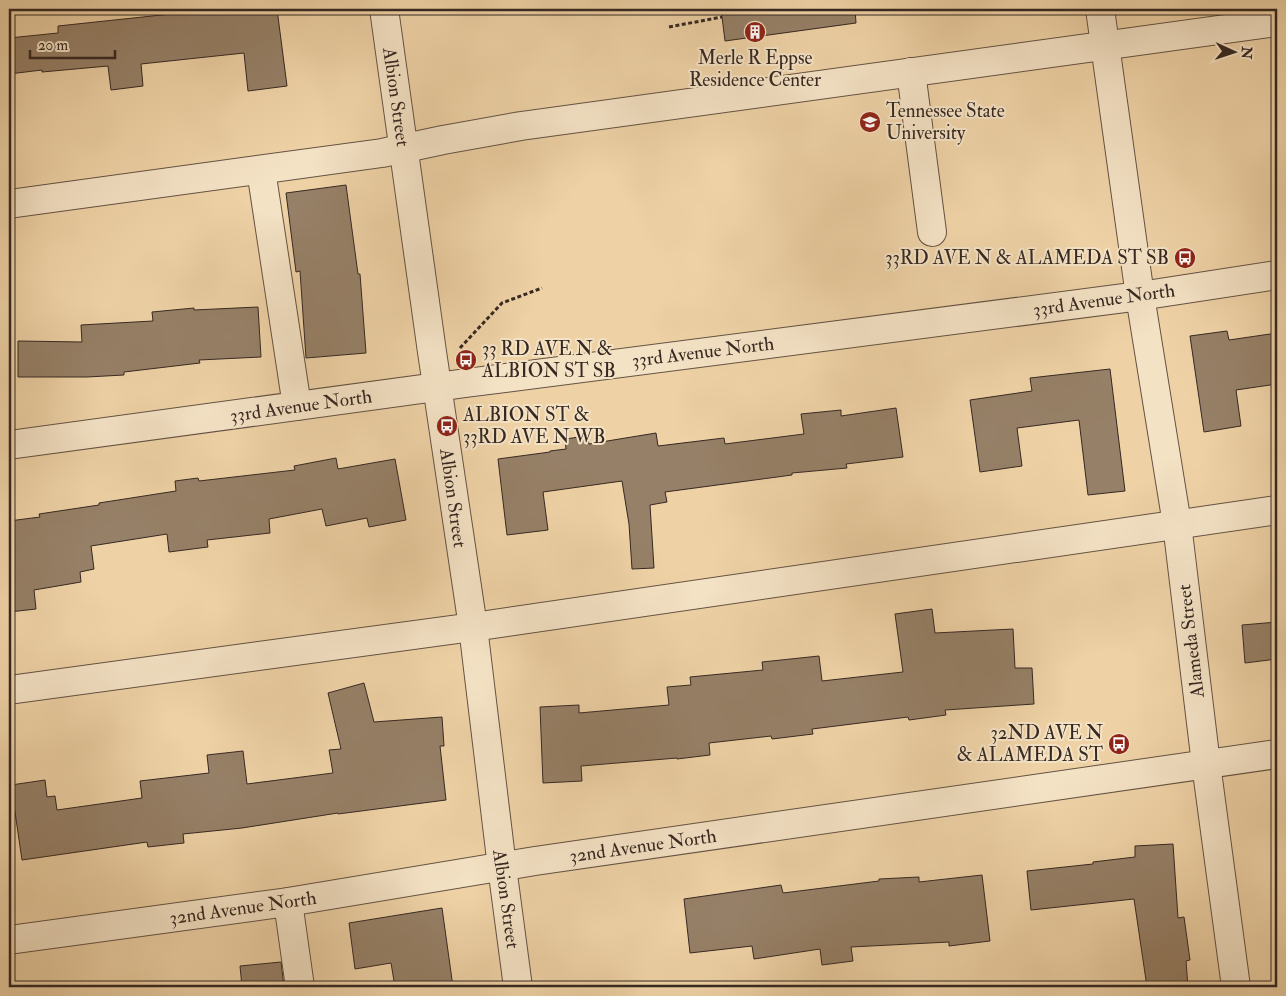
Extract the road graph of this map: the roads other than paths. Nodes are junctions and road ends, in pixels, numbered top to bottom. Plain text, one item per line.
1 (384, 9) edge
2 (1100, 9) edge
3 (1277, 22) edge
4 (1105, 45) junction
5 (911, 72) junction
6 (403, 148) junction
7 (261, 170) junction
8 (9, 204) edge
9 (932, 232) dead end
10 (1277, 275) edge
11 (1140, 296) junction
12 (437, 387) junction
13 (297, 406) junction
14 (9, 445) edge
15 (1277, 510) edge
16 (1176, 524) junction
17 (473, 627) junction
18 (9, 690) edge
19 (1277, 754) edge
20 (1206, 764) junction
21 (502, 867) junction
22 (288, 902) junction
23 (9, 940) edge
24 (300, 987) edge
25 (518, 987) edge
26 (1236, 987) edge

1 - 6 street, Albion Street
2 - 4 street, Alameda Street
3 - 4 street
4 - 5 street
4 - 11 street, Alameda Street
5 - 6 street
5 - 9 street
6 - 7 street
6 - 12 street, Albion Street
7 - 8 street
7 - 13 street
10 - 11 street, 33rd Avenue North
11 - 12 street, 33rd Avenue North
11 - 16 street, Alameda Street
12 - 13 street, 33rd Avenue North
12 - 17 street, Albion Street
13 - 14 street, 33rd Avenue North
15 - 16 street
16 - 17 street
16 - 20 street, Alameda Street
17 - 18 street
17 - 21 street, Albion Street
19 - 20 street, 32nd Avenue North
20 - 21 street, 32nd Avenue North
20 - 26 street, Alameda Street
21 - 22 street, 32nd Avenue North
21 - 25 street, Albion Street
22 - 23 street, 32nd Avenue North
22 - 24 street

